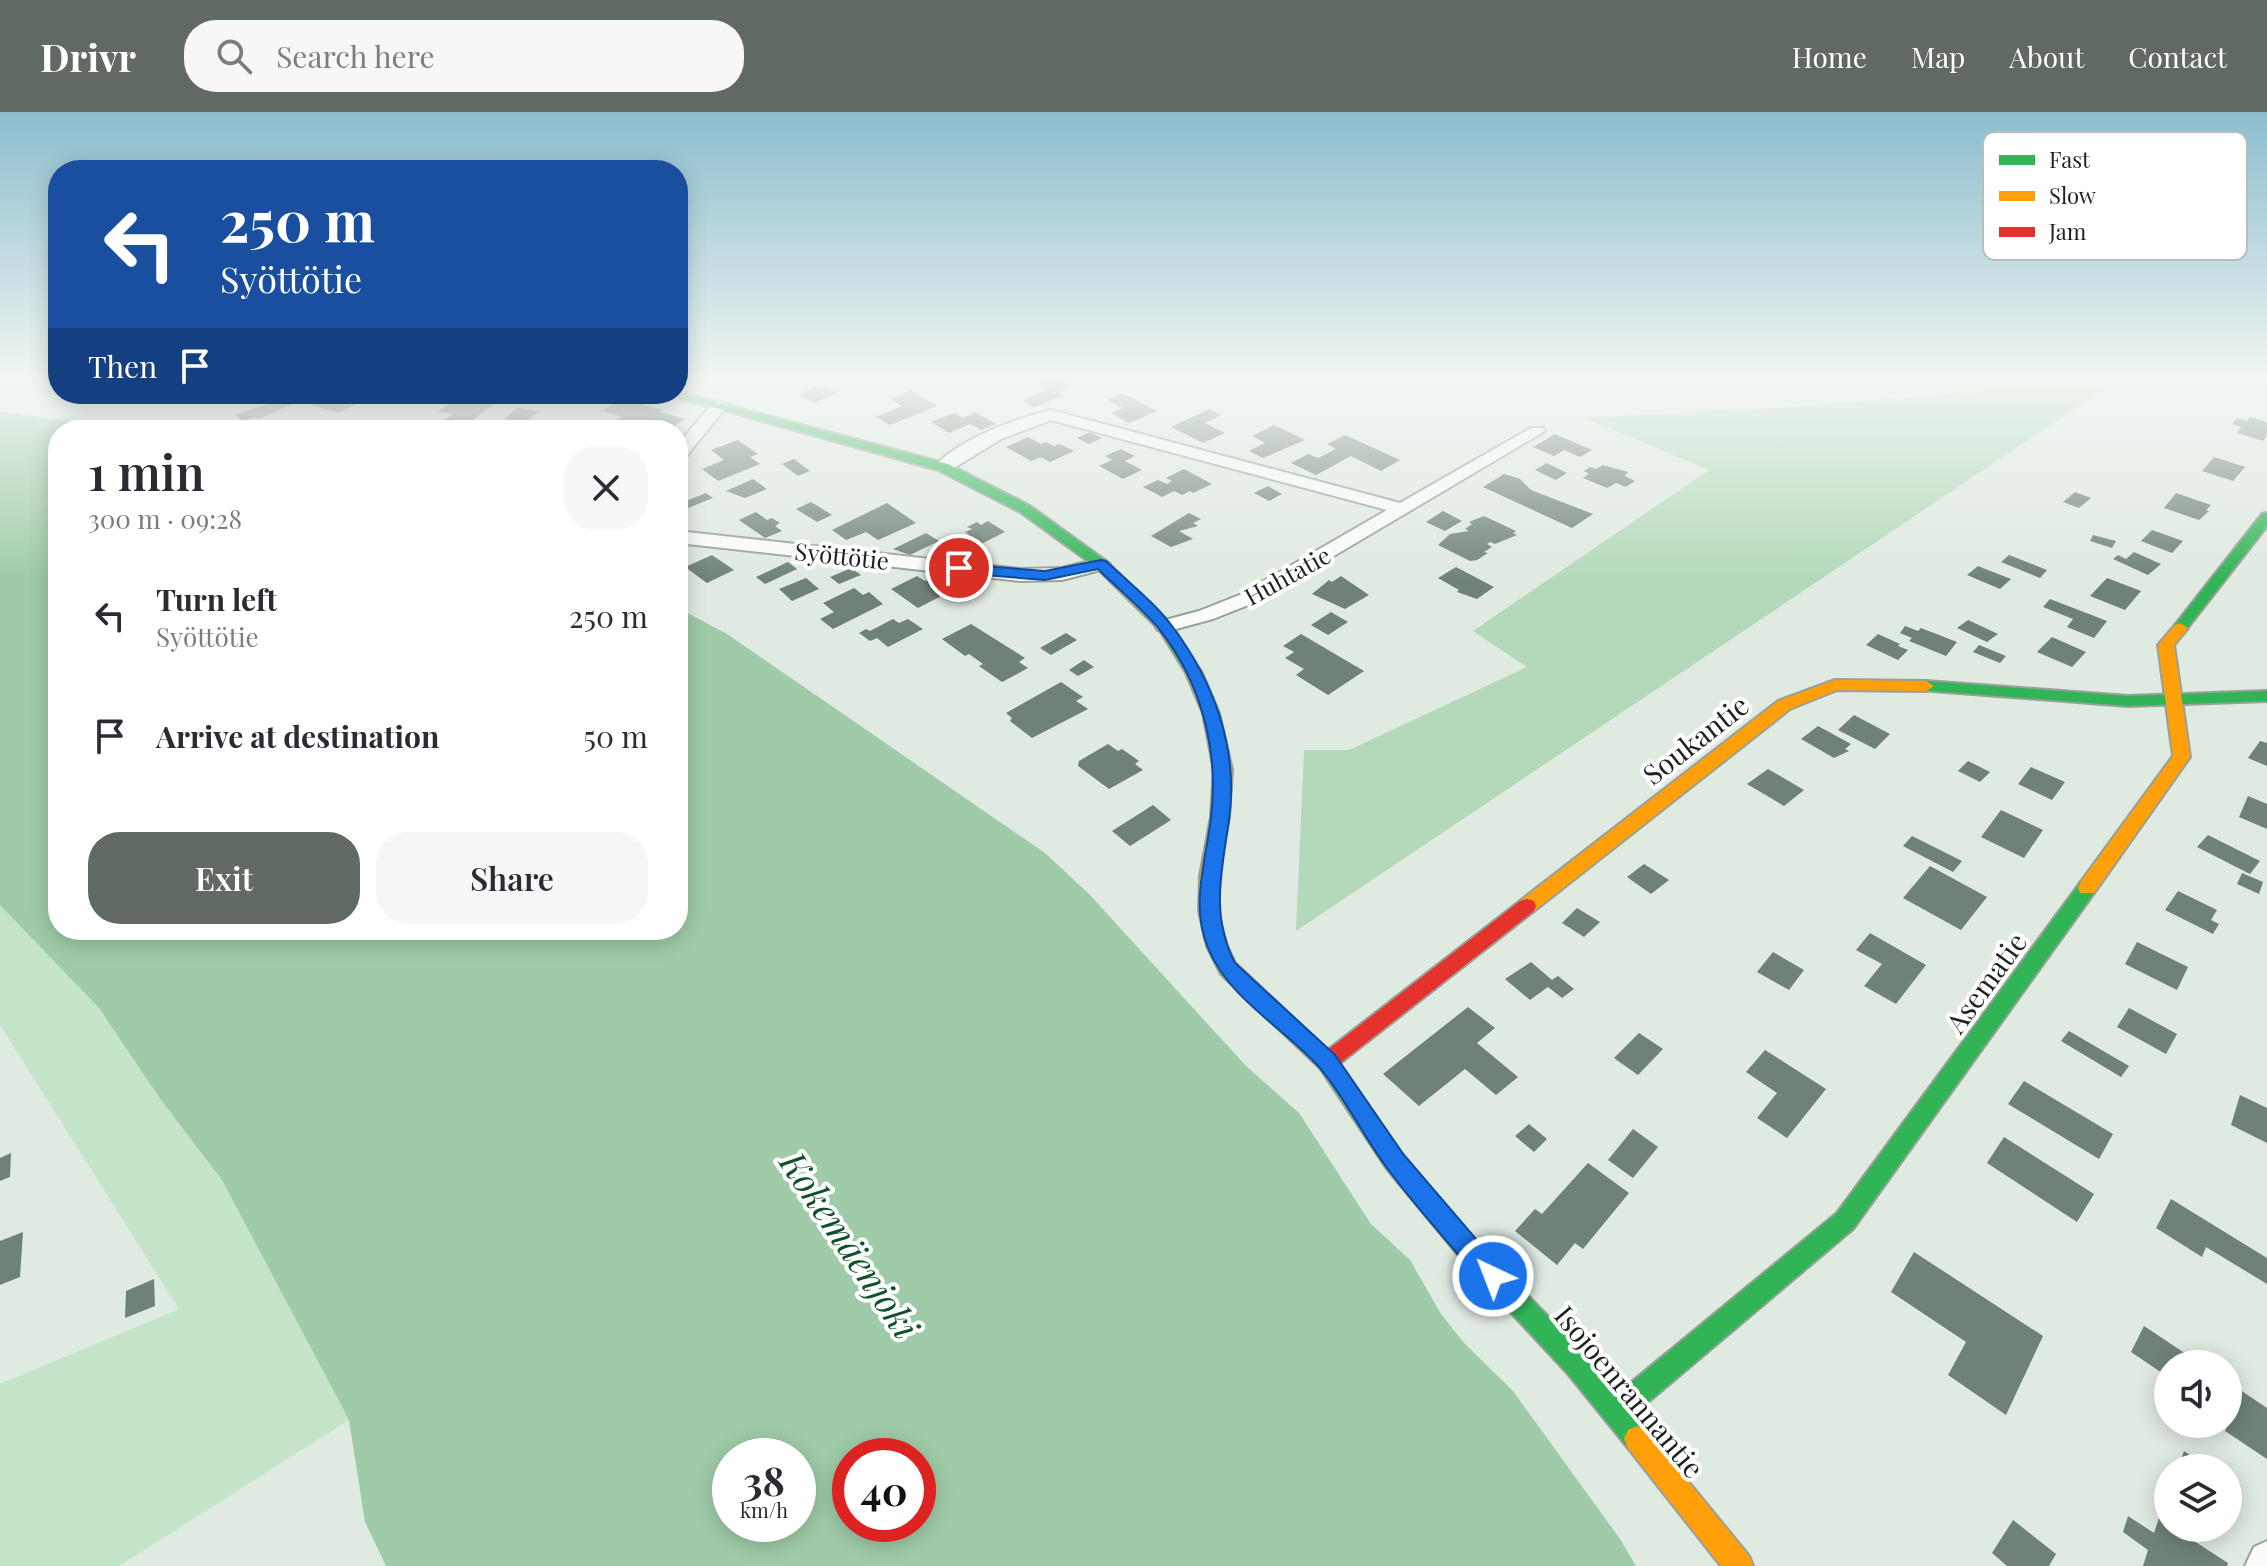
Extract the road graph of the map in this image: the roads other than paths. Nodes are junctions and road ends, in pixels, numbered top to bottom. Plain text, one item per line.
1 (862, 445) edge
2 (978, 445) edge
3 (1162, 445) edge
4 (1513, 445) edge
5 (943, 467) junction
6 (1402, 509) junction
7 (2267, 517) edge
8 (688, 538) edge
9 (1101, 564) junction
10 (1165, 626) junction
11 (2267, 696) edge
12 (2176, 700) junction
13 (1327, 1062) junction
14 (1615, 1413) junction
15 (2267, 1560) edge
16 (1739, 1566) edge
17 (2264, 1566) edge

1 - 5 street, Isojoenrannantie
2 - 5 street
3 - 6 street
4 - 6 street, Huhtatie
5 - 9 street, Isojoenrannantie
6 - 10 street, Huhtatie
7 - 12 street, Asematie
8 - 9 street, Syöttötie
9 - 10 street, Isojoenrannantie
10 - 13 street, Isojoenrannantie
11 - 12 street, Soukantie
12 - 13 street, Soukantie
12 - 14 street, Asematie
13 - 14 street, Isojoenrannantie
14 - 16 street, Isojoenrannantie
15 - 17 street

